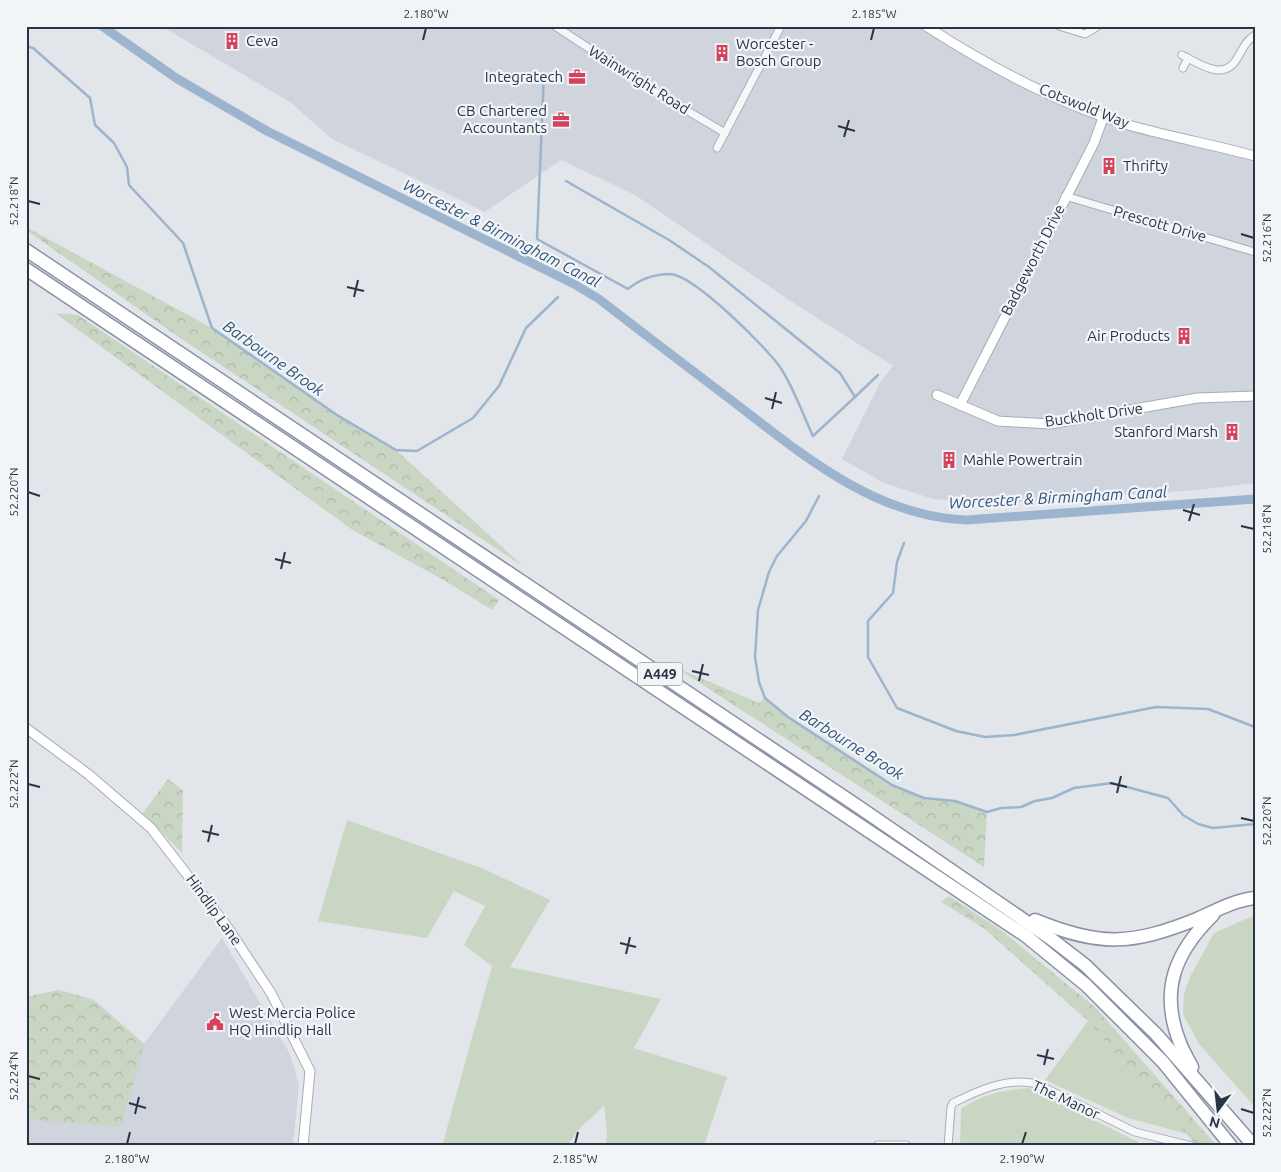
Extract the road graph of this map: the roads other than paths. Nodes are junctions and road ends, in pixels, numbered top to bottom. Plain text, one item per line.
1 (555, 26) edge
2 (781, 26) edge
3 (926, 26) edge
4 (1059, 26) edge
5 (1098, 26) edge
6 (1255, 35) edge
7 (1183, 68) dead end
8 (1104, 115) junction
9 (725, 133) junction
10 (717, 148) dead end
11 (1255, 156) edge
12 (1065, 196) junction
13 (26, 250) edge
14 (1255, 252) edge
15 (26, 269) edge
16 (937, 395) dead end
17 (1255, 396) edge
18 (960, 404) junction
19 (26, 728) edge
20 (1255, 898) edge
21 (1012, 910) junction
22 (1219, 910) junction
23 (1197, 1080) junction
24 (303, 1146) edge
25 (878, 1146) edge
26 (906, 1146) edge
27 (948, 1146) edge
28 (1192, 1146) edge
29 (1231, 1146) edge
30 (1254, 1146) edge

1 - 9 street, Wainwright Road
2 - 9 street
3 - 8 street, Cotswold Way
4 - 5 street
6 - 7 street
8 - 11 street, Cotswold Way
8 - 12 street, Badgeworth Drive
9 - 10 street
12 - 14 street, Prescott Drive
12 - 18 street, Badgeworth Drive
13 - 21 highway, A449
15 - 29 highway, A449
16 - 18 street, Buckholt Drive
17 - 18 street, Buckholt Drive
19 - 24 street, Hindlip Lane
20 - 22 highway
21 - 22 highway
21 - 23 highway, A449
22 - 23 highway
23 - 30 highway, A449
25 - 26 street
27 - 28 street, The Manor

